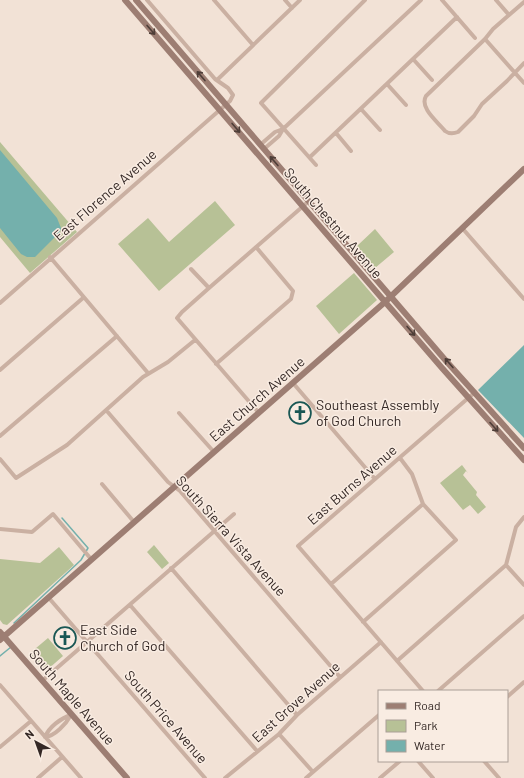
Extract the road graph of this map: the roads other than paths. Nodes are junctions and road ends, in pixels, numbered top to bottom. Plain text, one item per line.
1 (125, 0) edge
2 (136, 0) edge
3 (147, 0) edge
4 (214, 0) edge
5 (285, 0) edge
6 (300, 0) edge
7 (365, 0) edge
8 (421, 0) edge
9 (442, 0) edge
10 (496, 0) edge
11 (524, 2) edge
12 (292, 8) junction
13 (509, 15) junction
14 (457, 17) junction
15 (475, 38) dead end
16 (485, 39) junction
17 (253, 45) junction
18 (413, 59) junction
19 (524, 63) edge
20 (514, 72) junction
21 (217, 80) junction
22 (432, 80) dead end
23 (524, 83) edge
24 (387, 84) junction
25 (226, 105) junction
26 (406, 105) dead end
27 (361, 109) junction
28 (220, 110) junction
29 (284, 129) junction
30 (380, 130) dead end
31 (336, 133) junction
32 (262, 147) junction
33 (351, 151) dead end
34 (310, 157) junction
35 (316, 165) dead end
36 (524, 169) edge
37 (309, 201) junction
38 (303, 206) junction
39 (463, 229) junction
40 (256, 247) junction
41 (50, 258) junction
42 (191, 269) dead end
43 (209, 288) junction
44 (391, 296) junction
45 (83, 298) junction
46 (524, 298) edge
47 (385, 302) junction
48 (0, 303) edge
49 (117, 336) junction
50 (195, 340) junction
51 (216, 364) junction
52 (0, 370) edge
53 (148, 374) junction
54 (293, 383) junction
55 (474, 393) junction
56 (468, 398) junction
57 (106, 410) junction
58 (179, 413) dead end
59 (259, 413) junction
60 (0, 436) edge
61 (524, 448) edge
62 (214, 452) junction
63 (400, 458) junction
64 (0, 459) edge
65 (524, 460) edge
66 (375, 479) junction
67 (102, 484) dead end
68 (174, 487) junction
69 (423, 504) junction
70 (234, 514) dead end
71 (524, 517) edge
72 (134, 522) junction
73 (0, 529) edge
74 (214, 531) junction
75 (91, 559) junction
76 (506, 565) junction
77 (172, 568) junction
78 (331, 584) junction
79 (524, 585) edge
80 (48, 597) junction
81 (130, 605) junction
82 (524, 616) edge
83 (363, 622) junction
84 (1, 636) edge
85 (87, 642) junction
86 (380, 642) junction
87 (397, 661) junction
88 (340, 677) junction
89 (42, 681) junction
90 (524, 682) edge
91 (0, 685) edge
92 (422, 690) edge
93 (439, 690) edge
94 (508, 696) edge
95 (71, 715) junction
96 (297, 715) junction
97 (378, 716) edge
98 (31, 721) junction
99 (279, 734) junction
100 (45, 737) junction
101 (0, 747) edge
102 (257, 751) junction
103 (62, 756) junction
104 (399, 762) edge
105 (419, 762) edge
106 (485, 762) edge
107 (312, 772) junction
108 (38, 778) edge
109 (81, 778) edge
110 (126, 778) edge
111 (205, 778) edge
112 (225, 778) edge
113 (306, 778) edge
114 (380, 778) edge
115 (433, 778) edge
116 (499, 778) edge

1 -> 28 main road, South Chestnut Avenue
25 -> 2 main road, South Chestnut Avenue
3 - 21 street
4 - 17 street
5 - 12 street
6 - 12 street
7 - 29 street
8 - 29 street
9 - 14 street
10 - 13 street
11 - 13 street
12 - 17 street
13 - 16 street
14 - 15 street
14 - 18 street
16 - 20 street
16 - 20 street
17 - 21 street
18 - 22 street
18 - 24 street
19 - 20 street
20 - 23 street
21 - 25 street
24 - 26 street
24 - 27 street
25 - 28 street, East Florence Avenue
25 - 32 main road, South Chestnut Avenue
27 - 30 street
27 - 31 street
28 -> 38 main road, South Chestnut Avenue
28 - 41 street, East Florence Avenue
29 - 32 street
29 - 34 street
31 - 33 street
31 - 34 street
37 -> 32 main road, South Chestnut Avenue
34 - 35 street
36 - 39 main road, East Church Avenue
37 - 38 street
37 - 44 main road, South Chestnut Avenue
38 - 40 street
38 - 47 main road, South Chestnut Avenue
39 - 44 main road, East Church Avenue
39 - 46 street
40 - 43 street
40 - 51 street
41 - 45 street
41 - 48 street, East Florence Avenue
42 - 43 street
43 - 50 street
44 - 47 main road, East Church Avenue
55 -> 44 main road, South Chestnut Avenue
45 - 49 street
45 - 52 street
47 - 54 main road, East Church Avenue
47 -> 56 main road, South Chestnut Avenue
49 - 53 street
49 - 60 street
50 - 51 street
50 - 53 street
51 - 59 street
53 - 57 street
54 - 59 main road, East Church Avenue
54 - 66 street
55 - 56 street, East Burns Avenue
55 - 61 main road, South Chestnut Avenue
56 - 63 street, East Burns Avenue
56 -> 65 main road, South Chestnut Avenue
57 - 64 street
57 - 68 street, South Sierra Vista Avenue
58 - 62 street
59 - 62 main road, East Church Avenue
62 - 68 main road, East Church Avenue
63 - 66 street, East Burns Avenue
63 - 69 street
66 - 78 street, East Burns Avenue
67 - 72 street
68 - 72 main road, East Church Avenue
68 - 74 street, South Sierra Vista Avenue
69 - 78 street
69 - 83 street
70 - 74 street
71 - 76 street
72 - 75 main road, East Church Avenue
73 - 75 street
74 - 77 street
74 - 88 street, South Sierra Vista Avenue
75 - 80 main road, East Church Avenue
76 - 79 street
76 - 87 street
77 - 81 street
77 - 96 street
78 - 83 street
80 - 84 main road, East Church Avenue
80 - 85 street, South Price Avenue
81 - 85 street
81 - 102 street
82 - 93 street
83 - 86 street
84 - 89 main road, South Maple Avenue
85 - 89 street
85 - 111 street, South Price Avenue
86 - 87 street
86 - 88 street, East Grove Avenue
87 - 92 street
88 - 96 street, East Grove Avenue
89 - 95 main road, South Maple Avenue
90 - 94 street
91 - 98 street
95 - 100 street
95 - 110 main road, South Maple Avenue
96 - 99 street, East Grove Avenue
97 - 107 street
98 - 100 street
98 - 101 street
99 - 102 street, East Grove Avenue
99 - 107 street
100 - 103 street
102 - 112 street, East Grove Avenue
103 - 108 street
103 - 109 street
104 - 114 street
105 - 115 street
106 - 116 street
107 - 113 street

